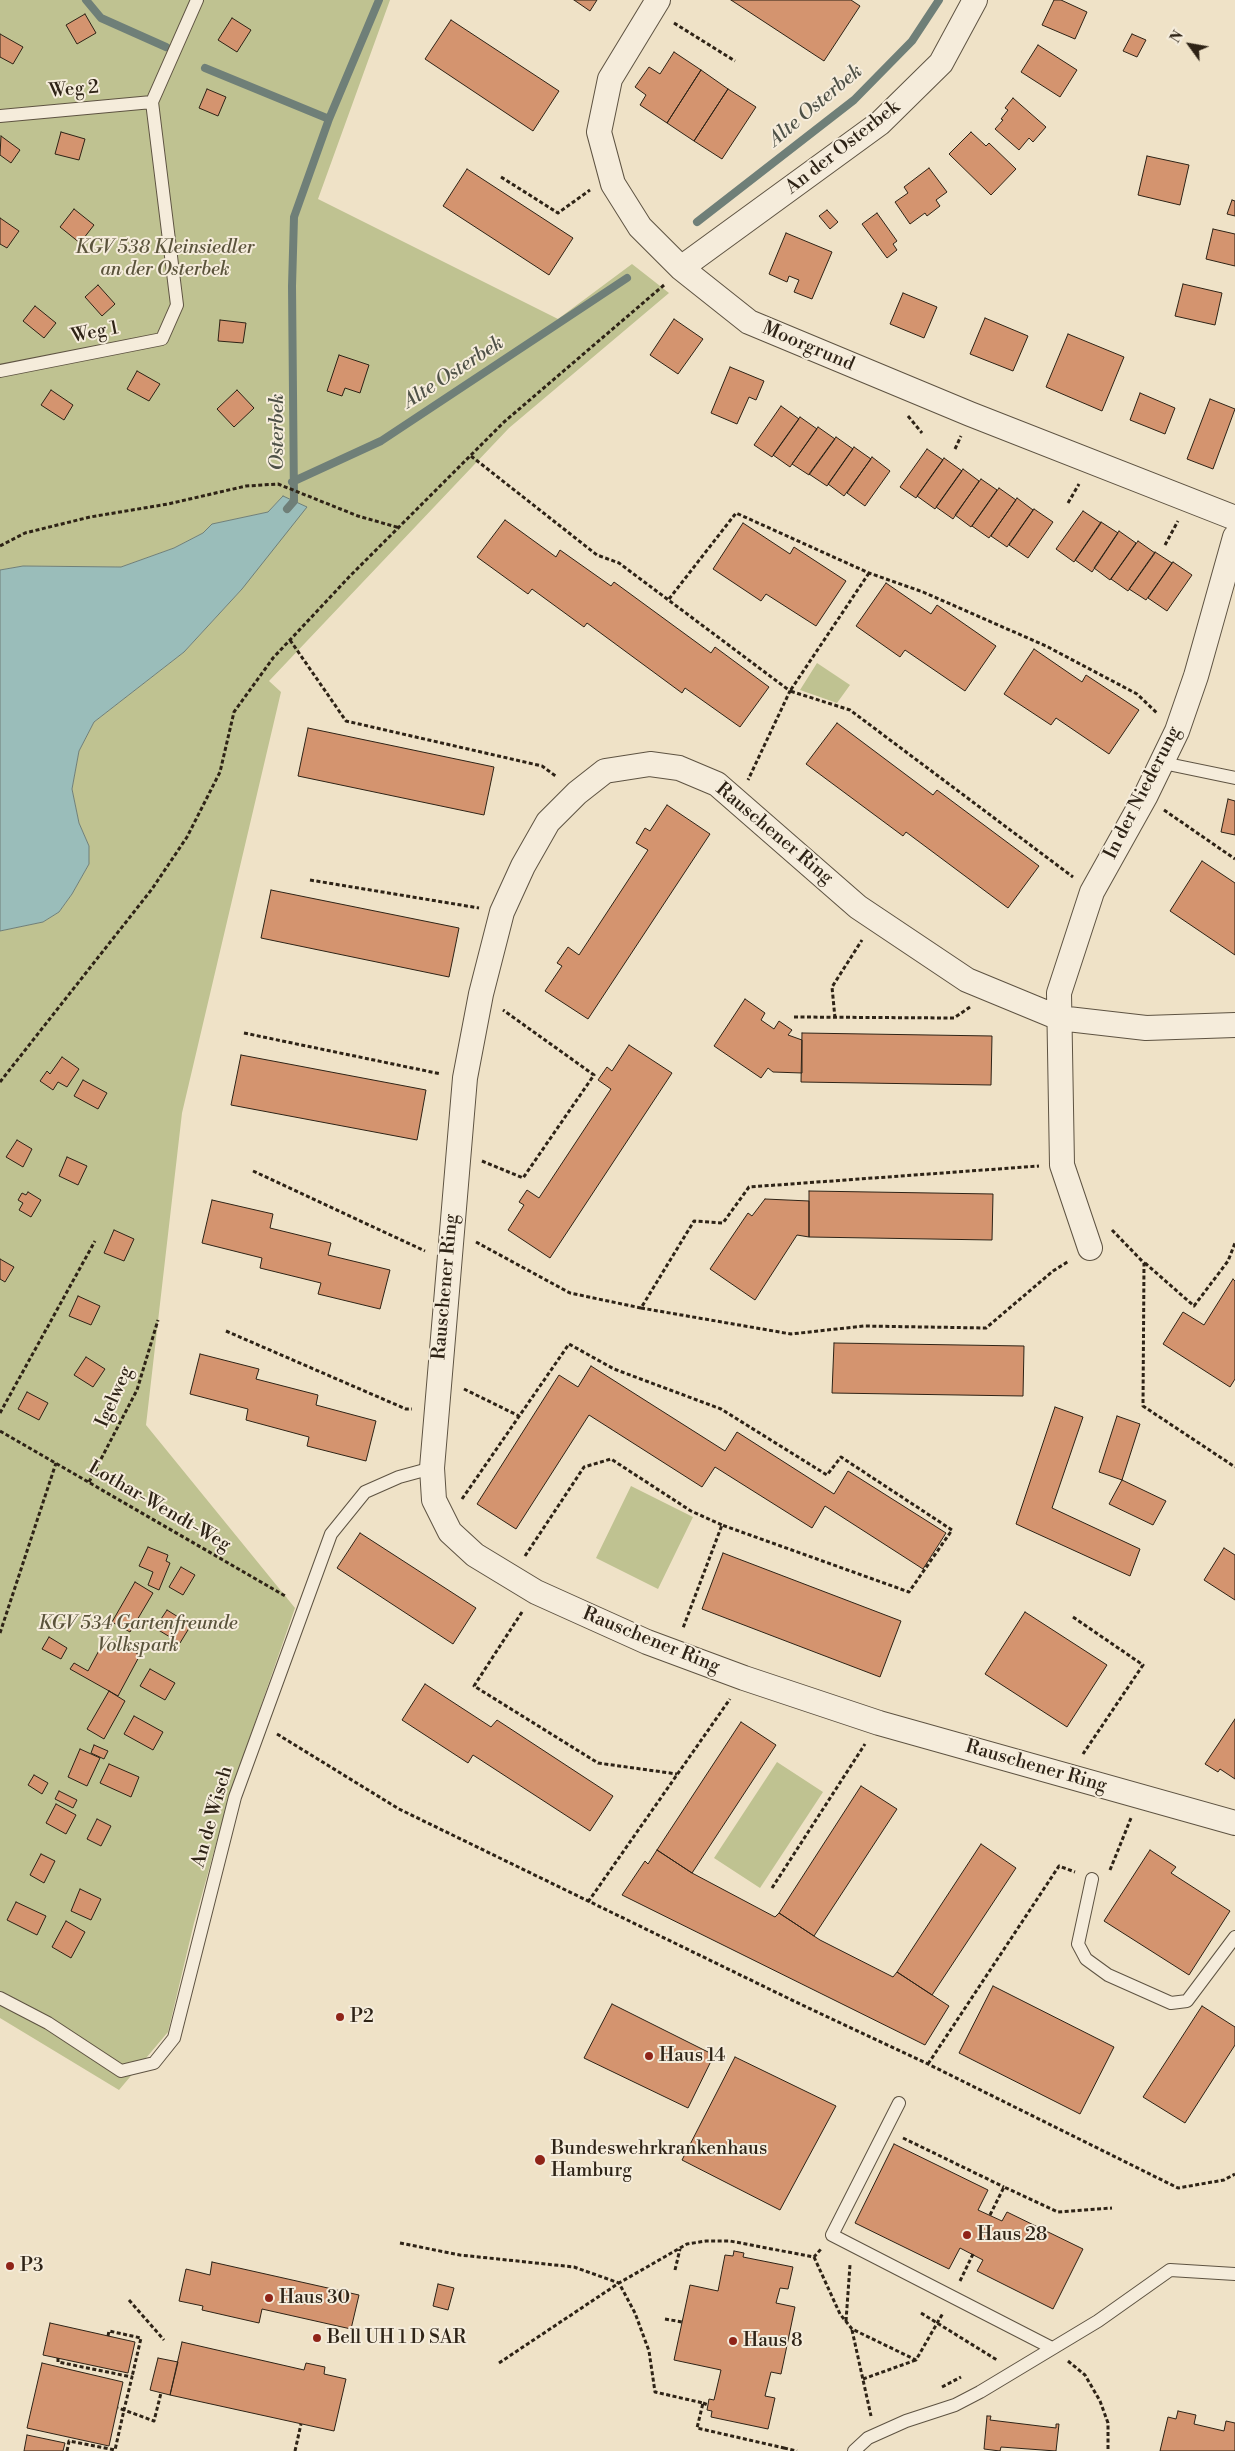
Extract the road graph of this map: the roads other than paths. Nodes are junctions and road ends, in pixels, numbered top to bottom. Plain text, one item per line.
1 (197, 0) edge
2 (975, 0) edge
3 (655, 5) edge
4 (152, 102) junction
5 (0, 116) edge
6 (681, 268) junction
7 (0, 371) edge
8 (1235, 518) edge
9 (1235, 537) edge
10 (1163, 763) junction
11 (1235, 778) edge
12 (1059, 1018) junction
13 (1235, 1025) edge
14 (1090, 1248) road end
15 (432, 1468) junction
16 (1235, 1823) edge
17 (1092, 1879) road end
18 (1235, 1937) edge
19 (0, 1998) edge
20 (899, 2103) dead end
21 (1235, 2274) edge
22 (1052, 2348) junction
23 (858, 2447) edge

1 - 4 lane
2 - 6 street, An der Osterbek
3 - 6 street, Moorgrund
4 - 5 lane, Weg 2
4 - 7 lane, Weg 1
6 - 8 street, Moorgrund
9 - 10 street, In der Niederung
10 - 11 lane
10 - 12 street, In der Niederung
12 - 13 street, Rauschener Ring
12 - 14 street
12 - 15 street, Rauschener Ring
15 - 16 street, Rauschener Ring
15 - 19 lane, An de Wisch
17 - 18 lane
20 - 22 lane
21 - 22 lane
22 - 23 lane

